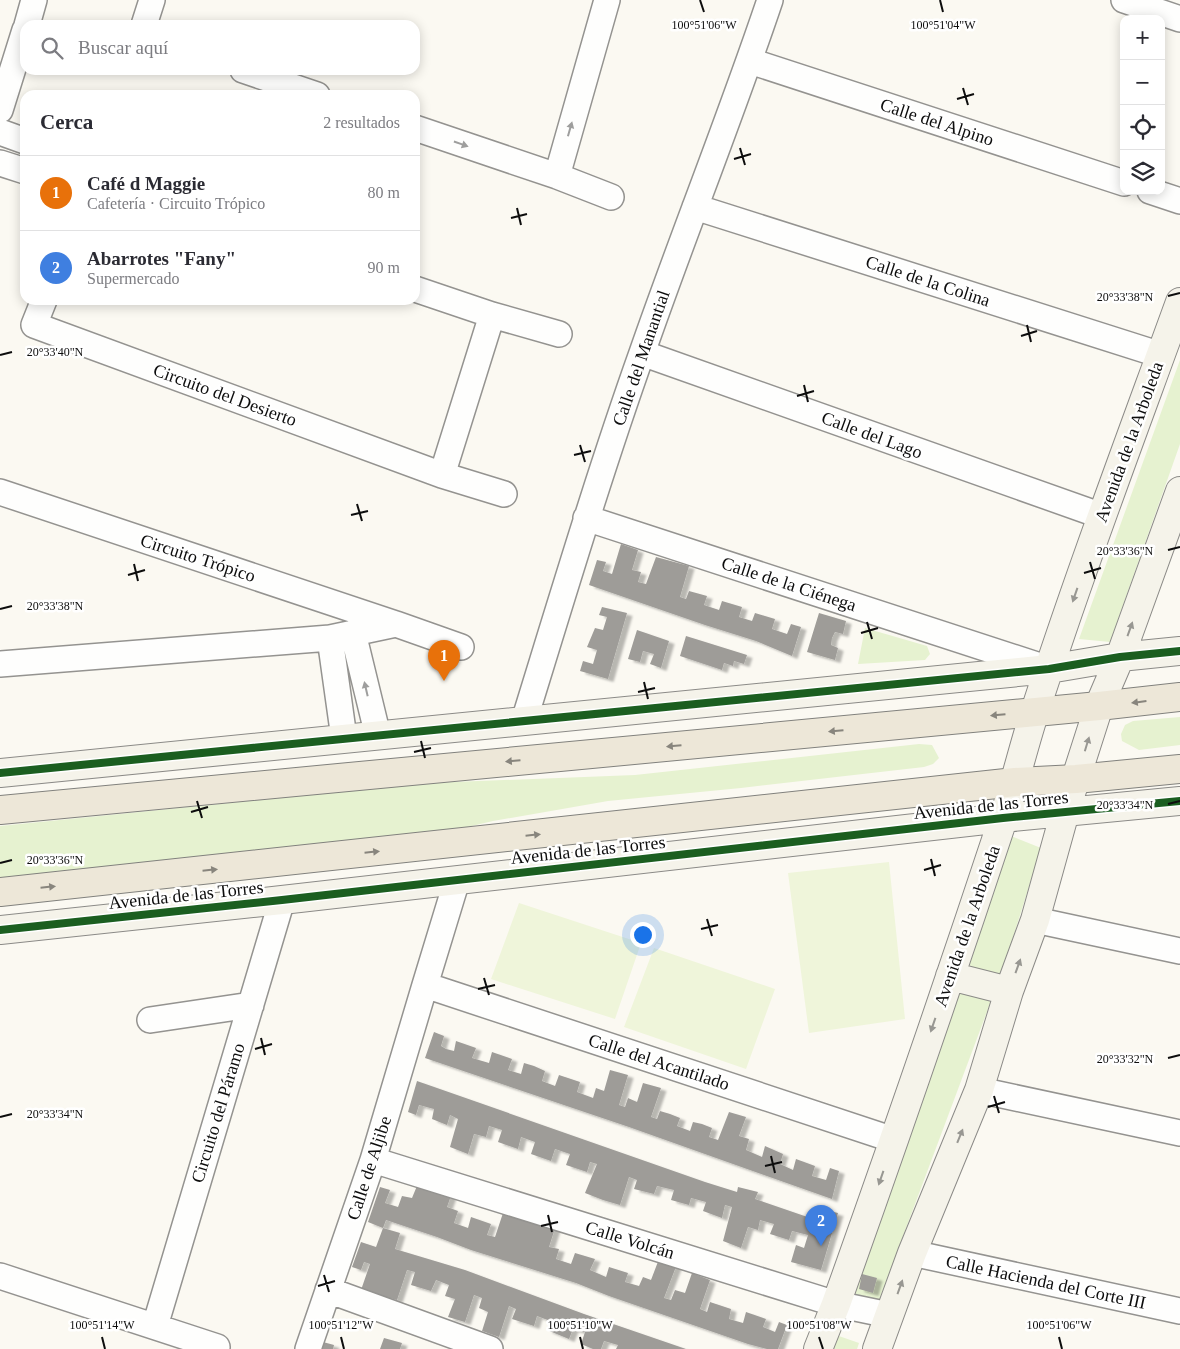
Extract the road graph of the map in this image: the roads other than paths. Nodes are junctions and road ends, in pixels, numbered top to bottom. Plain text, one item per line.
1 (34, 0) edge
2 (152, 0) edge
3 (770, 0) edge
4 (1124, 0) edge
5 (604, 1) edge
6 (1180, 19) edge
7 (28, 20) edge
8 (146, 20) edge
9 (20, 46) edge
10 (750, 61) junction
11 (258, 75) edge
12 (302, 90) edge
13 (0, 110) edge
14 (420, 130) edge
15 (0, 132) edge
16 (20, 139) edge
17 (0, 163) edge
18 (20, 169) edge
19 (557, 176) junction
20 (1120, 182) edge
21 (1162, 195) edge
22 (611, 197) dead end
23 (1180, 201) edge
24 (695, 206) junction
25 (420, 291) edge
26 (1180, 302) edge
27 (42, 305) edge
28 (492, 315) junction
29 (558, 334) dead end
30 (642, 353) junction
31 (1161, 355) junction
32 (442, 474) junction
33 (1180, 491) edge
34 (0, 492) edge
35 (504, 494) dead end
36 (1102, 516) junction
37 (586, 518) junction
38 (396, 624) junction
39 (341, 636) junction
40 (461, 647) dead end
41 (1180, 652) edge
42 (1120, 657) junction
43 (0, 664) edge
44 (1049, 668) junction
45 (1180, 697) edge
46 (1099, 706) junction
47 (1034, 712) junction
48 (524, 721) junction
49 (378, 736) junction
50 (344, 738) junction
51 (1180, 769) edge
52 (0, 773) edge
53 (1076, 779) junction
54 (1015, 782) junction
55 (1180, 801) edge
56 (0, 810) edge
57 (1066, 812) junction
58 (1003, 818) junction
59 (457, 880) junction
60 (0, 892) edge
61 (282, 900) junction
62 (1035, 920) junction
63 (0, 930) edge
64 (1180, 950) edge
65 (950, 976) junction
66 (425, 985) junction
67 (1009, 992) junction
68 (251, 1005) junction
69 (150, 1020) dead end
70 (979, 1090) junction
71 (1180, 1133) edge
72 (894, 1140) junction
73 (373, 1160) junction
74 (912, 1253) junction
75 (0, 1276) edge
76 (328, 1290) junction
77 (836, 1304) junction
78 (1180, 1311) edge
79 (889, 1315) junction
80 (155, 1326) junction
81 (217, 1347) dead end
82 (308, 1349) edge
83 (490, 1349) edge
84 (818, 1349) edge
85 (877, 1349) edge

1 - 7 street
2 - 8 street
3 - 10 street, Calle del Manantial
4 - 6 street
19 -> 5 street
9 - 13 street
10 - 20 street, Calle del Alpino
10 - 24 street, Calle del Manantial
11 - 12 street
14 -> 19 street
15 - 16 street
17 - 18 street
19 - 22 street
21 - 23 street
24 - 30 street, Calle del Manantial
24 - 31 street, Calle de la Colina
25 - 28 street
26 - 31 street, Avenida de la Arboleda
27 - 32 street, Circuito del Desierto
28 - 29 street
28 - 32 street
30 - 36 street, Calle del Lago
30 - 37 street, Calle del Manantial
31 - 36 street, Avenida de la Arboleda
32 - 35 street, Circuito del Desierto
42 -> 33 street
34 - 38 street, Circuito Trópico
36 -> 44 street, Avenida de la Arboleda
37 - 44 street, Calle de la Ciénega
37 - 48 street, Calle del Manantial
38 - 39 street
38 - 40 street, Circuito Trópico
39 - 43 street
49 -> 39 street
39 - 50 street
41 - 42 street
42 - 44 street
42 - 46 street
44 - 47 street, Avenida de la Arboleda
44 - 48 street
45 -> 46 main road
46 - 47 main road
53 -> 46 street
47 - 54 street, Avenida de la Arboleda
47 -> 56 main road
48 - 49 street
49 - 50 street
50 - 52 street
51 - 53 main road, Avenida de las Torres
53 - 54 main road, Avenida de las Torres
53 - 57 street
54 - 58 street, Avenida de la Arboleda
60 -> 54 main road, Avenida de las Torres
55 - 57 street, Avenida de las Torres
57 - 58 street, Avenida de las Torres
57 - 62 street
58 - 59 street, Avenida de las Torres
58 - 65 street, Avenida de la Arboleda
59 - 61 street, Avenida de las Torres
59 - 66 street, Calle de Aljibe
61 - 63 street, Avenida de las Torres
61 - 68 street, Circuito del Páramo
62 - 64 street
67 -> 62 street
65 - 67 street
65 -> 72 street, Avenida de la Arboleda
66 - 72 street, Calle del Acantilado
66 - 73 street, Calle de Aljibe
67 - 70 street
68 - 69 street
68 - 80 street, Circuito del Páramo
70 - 71 street
74 -> 70 street
72 -> 77 street, Avenida de la Arboleda
73 - 76 street, Calle de Aljibe
73 - 77 street, Calle Volcán
74 - 78 street, Calle Hacienda del Corte III
79 -> 74 street
75 - 80 street
76 - 82 street, Calle de Aljibe
76 - 83 street
77 - 79 street, Calle Volcán
77 - 84 street, Avenida de la Arboleda
79 - 85 street
80 - 81 street

